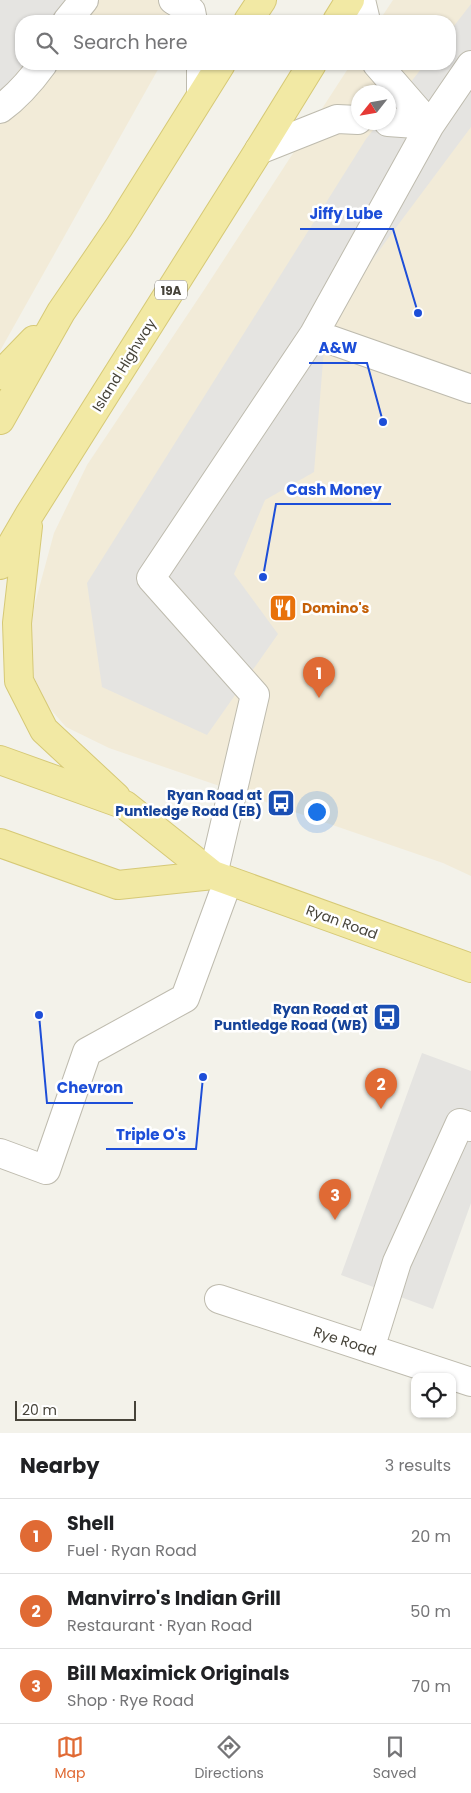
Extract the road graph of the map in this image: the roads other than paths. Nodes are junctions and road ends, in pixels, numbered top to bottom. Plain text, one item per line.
1 (84, 0) edge
2 (173, 0) edge
3 (262, 0) edge
4 (350, 0) edge
5 (361, 0) edge
6 (71, 15) edge
7 (192, 15) edge
8 (252, 15) edge
9 (341, 15) edge
10 (365, 15) edge
11 (471, 65) edge
12 (39, 70) edge
13 (201, 70) edge
14 (217, 70) edge
15 (308, 70) edge
16 (382, 70) edge
17 (201, 94) junction
18 (0, 109) edge
19 (351, 120) edge
20 (396, 123) edge
21 (430, 125) junction
22 (259, 150) junction
23 (61, 312) junction
24 (314, 334) junction
25 (0, 374) edge
26 (471, 389) edge
27 (0, 420) edge
28 (29, 515) junction
29 (0, 565) edge
30 (0, 760) edge
31 (125, 805) junction
32 (6, 847) edge
33 (221, 878) junction
34 (471, 968) edge
35 (471, 1127) edge
36 (0, 1153) edge
37 (219, 1299) dead end
38 (370, 1349) junction
39 (471, 1382) edge

1 - 6 street
2 - 7 street
3 - 8 main road
4 - 9 main road
5 - 10 street
11 - 21 street
12 - 18 street
13 - 17 street
14 - 17 main road
15 - 22 main road, Island Highway / 19A
16 - 21 street
17 - 23 main road
19 - 22 street
20 - 21 street
21 - 24 street
22 - 28 main road, Island Highway / 19A
23 - 25 main road
23 - 27 main road
24 - 26 street
24 - 33 street
28 - 29 main road, Island Highway / 19A
28 - 31 main road
30 - 31 main road, Ryan Road
31 - 33 main road, Ryan Road
32 - 33 main road, Ryan Road
33 - 34 main road, Ryan Road
33 - 36 street
35 - 38 street
37 - 38 street, Rye Road
38 - 39 street, Rye Road

